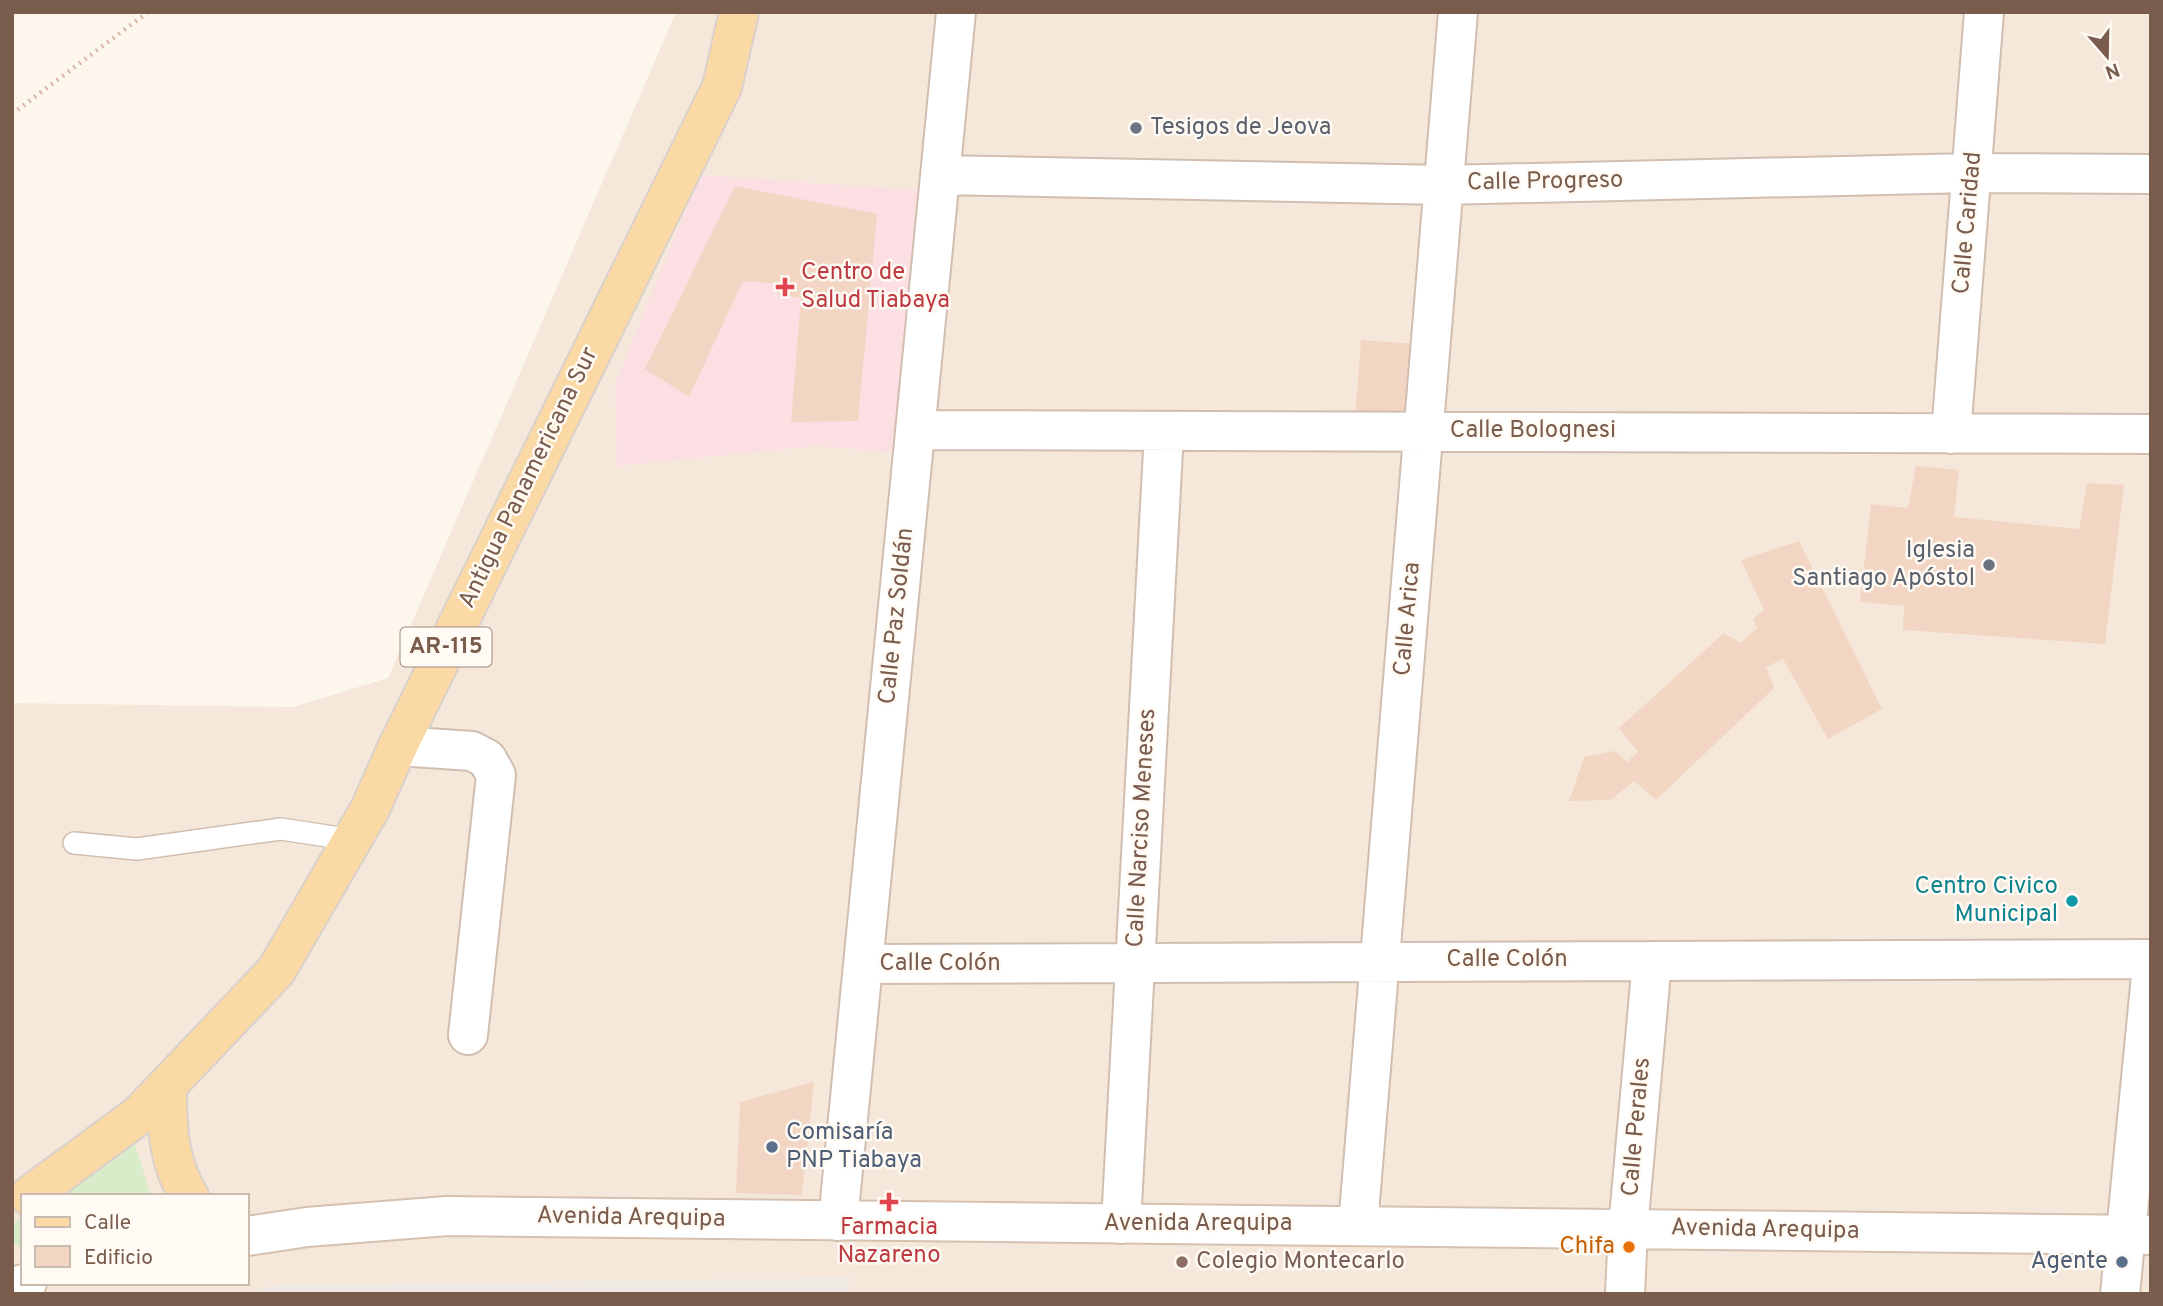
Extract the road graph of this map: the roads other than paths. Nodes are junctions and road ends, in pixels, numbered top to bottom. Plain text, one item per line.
1 (739, 12) edge
2 (956, 12) edge
3 (1458, 12) edge
4 (1984, 12) edge
5 (1971, 173) junction
6 (2151, 174) edge
7 (940, 175) junction
8 (1443, 185) junction
9 (915, 430) junction
10 (1424, 430) junction
11 (1164, 432) junction
12 (1951, 434) junction
13 (2151, 434) edge
14 (398, 746) junction
15 (353, 840) junction
16 (74, 844) dead end
17 (2151, 959) edge
18 (1380, 960) junction
19 (1652, 961) junction
20 (863, 964) junction
21 (1135, 965) junction
22 (2151, 976) edge
23 (468, 1035) dead end
24 (167, 1088) junction
25 (32, 1194) edge
26 (188, 1194) edge
27 (838, 1221) junction
28 (1121, 1224) junction
29 (1359, 1226) junction
30 (1628, 1229) junction
31 (2138, 1235) edge
32 (248, 1236) edge
33 (1625, 1294) edge
34 (2120, 1294) edge

1 - 14 main road, Antigua Panamericana Sur / AR-115
2 - 7 street, Calle Paz Soldán
3 - 8 street, Calle Arica
4 - 5 street, Calle Caridad
5 - 6 street, Calle Progreso
5 - 8 street, Calle Progreso
5 - 12 street, Calle Caridad
7 - 8 street, Calle Progreso
7 - 9 street, Calle Paz Soldán
8 - 10 street, Calle Arica
9 - 11 street, Calle Bolognesi
9 - 20 street, Calle Paz Soldán
10 - 11 street, Calle Bolognesi
10 - 12 street, Calle Bolognesi
10 - 18 street, Calle Arica
11 - 21 street, Calle Narciso Meneses
12 - 13 street, Calle Bolognesi
14 - 15 main road, Antigua Panamericana Sur / AR-115
14 - 23 street
15 - 16 lane
15 - 24 main road, Antigua Panamericana Sur / AR-115
17 - 19 street, Calle Colón
18 - 19 street, Calle Colón
18 - 21 street, Calle Colón
18 - 29 street, Calle Arica
19 - 30 street, Calle Perales
20 - 21 street, Calle Colón
20 - 27 street, Calle Paz Soldán
21 - 28 street, Calle Narciso Meneses
22 - 31 street
24 - 25 main road, Antigua Panamericana Sur / AR-115
24 - 26 main road
27 - 28 street, Avenida Arequipa
27 - 32 street, Avenida Arequipa
28 - 29 street, Avenida Arequipa
29 - 30 street, Avenida Arequipa
30 - 31 street, Avenida Arequipa
30 - 33 street, Calle Perales
31 - 34 street

